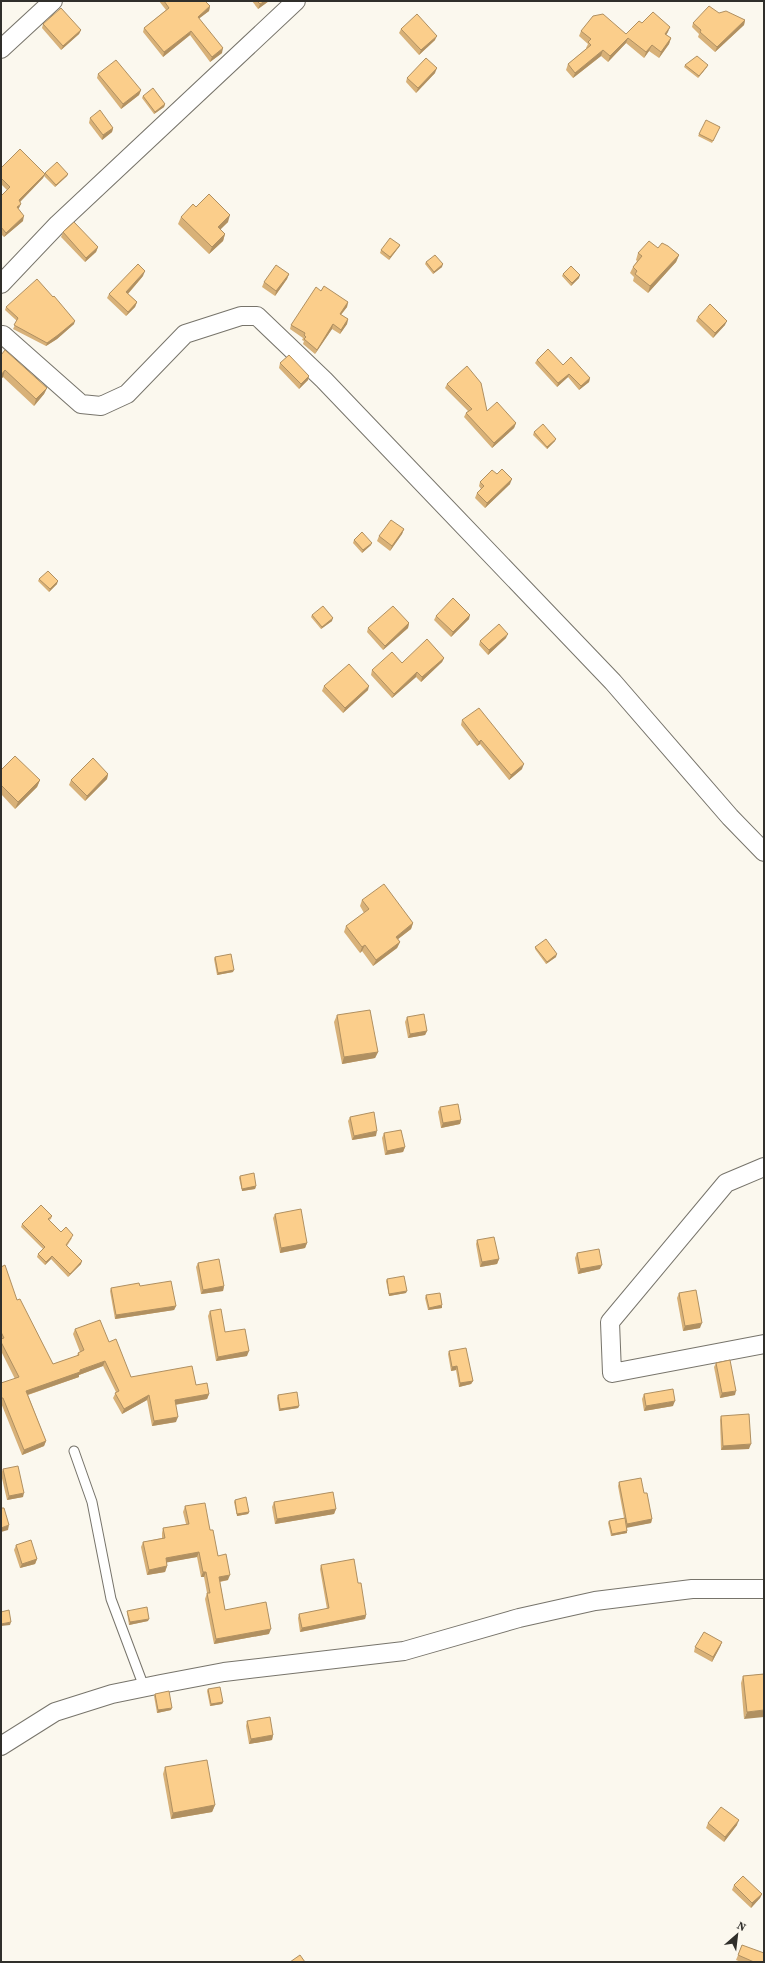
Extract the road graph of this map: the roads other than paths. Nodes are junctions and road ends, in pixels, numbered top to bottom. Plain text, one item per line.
1 (53, 1) edge
2 (296, 1) edge
3 (1, 49) edge
4 (1, 284) edge
5 (2, 335) edge
6 (764, 852) edge
7 (764, 1167) edge
8 (764, 1344) edge
9 (74, 1451) dead end
10 (764, 1589) edge
11 (144, 1687) junction
12 (1, 1746) edge

1 - 3 street
2 - 4 street
5 - 6 street
7 - 8 street
9 - 11 lane
10 - 11 street
11 - 12 street

